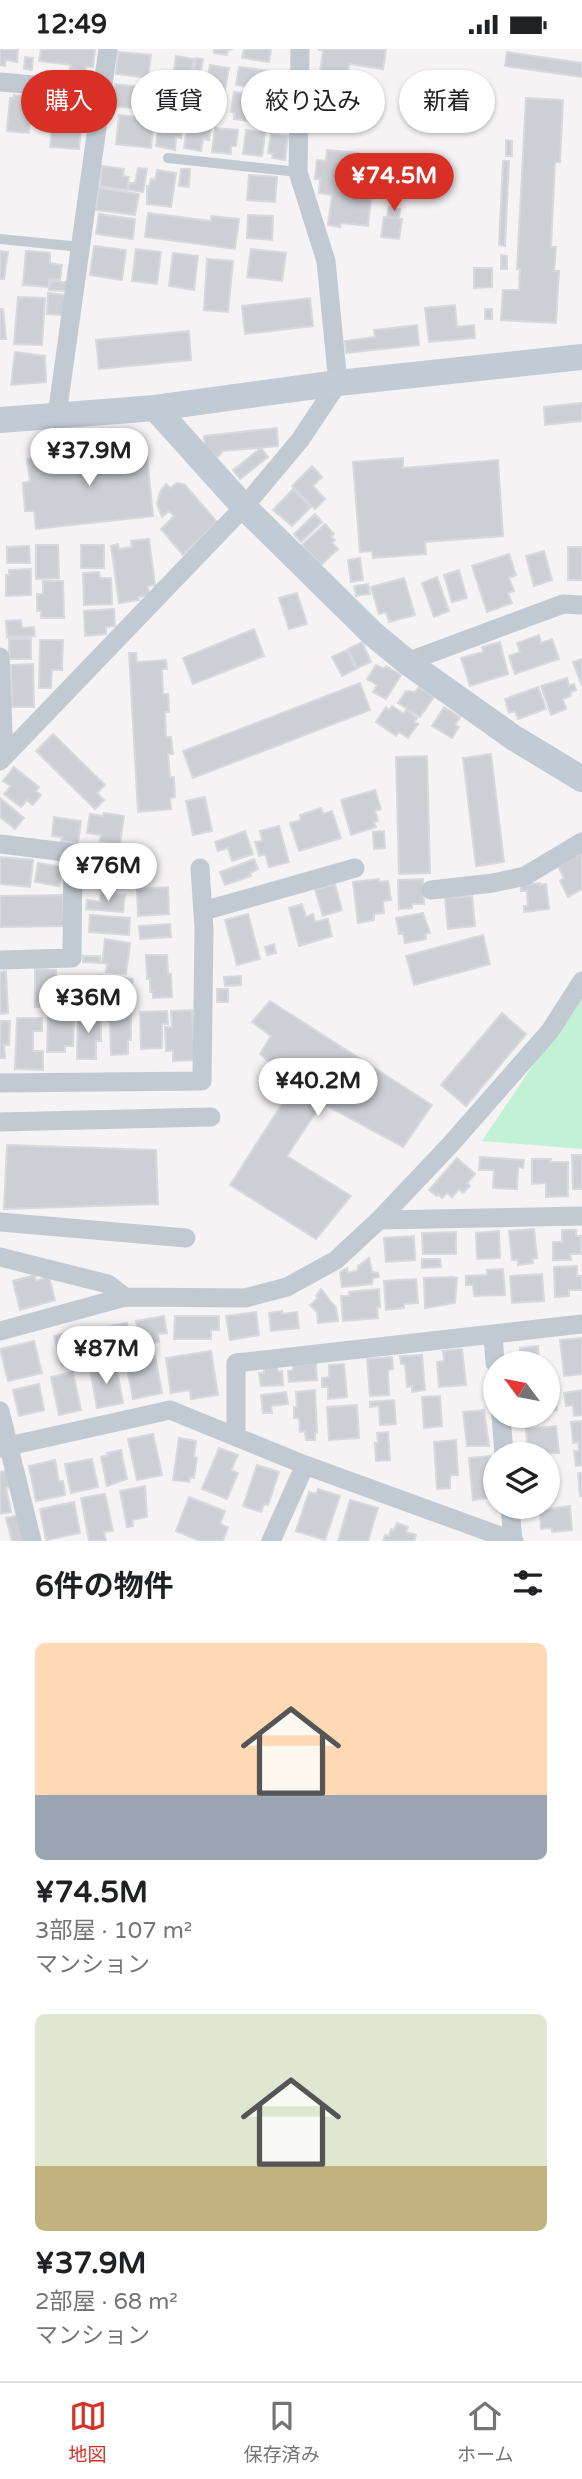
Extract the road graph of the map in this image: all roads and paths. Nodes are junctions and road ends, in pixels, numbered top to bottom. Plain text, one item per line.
1 (108, 49) edge
2 (300, 49) edge
3 (106, 70) edge
4 (0, 82) edge
5 (21, 84) edge
6 (97, 133) edge
7 (168, 158) dead end
8 (298, 172) junction
9 (0, 239) edge
10 (81, 247) junction
11 (582, 357) edge
12 (338, 383) junction
13 (155, 408) junction
14 (57, 415) junction
15 (0, 420) edge
16 (244, 507) junction
17 (582, 605) edge
18 (0, 657) edge
19 (407, 662) junction
20 (2, 759) edge
21 (582, 779) edge
22 (582, 842) edge
23 (0, 844) edge
24 (200, 868) dead end
25 (355, 868) dead end
26 (431, 890) dead end
27 (203, 911) junction
28 (0, 960) edge
29 (582, 981) edge
30 (0, 1083) edge
31 (211, 1117) dead end
32 (0, 1122) edge
33 (582, 1216) edge
34 (379, 1220) junction
35 (0, 1222) edge
36 (186, 1238) dead end
37 (0, 1257) edge
38 (125, 1297) junction
39 (582, 1324) edge
40 (0, 1331) edge
41 (492, 1334) junction
42 (494, 1351) edge
43 (0, 1411) edge
44 (236, 1437) junction
45 (4, 1447) edge
46 (305, 1465) junction
47 (511, 1519) edge
48 (32, 1541) edge
49 (271, 1541) edge
50 (513, 1541) edge

1 - 3 street
2 - 8 street
4 - 5 street
6 - 10 street
7 - 8 lane
8 - 12 street
9 - 10 lane
10 - 14 street
11 - 12 street
12 - 13 street
12 - 16 street
13 - 14 street
13 - 16 street
14 - 15 street
16 - 19 street
16 - 20 street
17 - 19 street
18 - 20 street
19 - 21 street
22 - 26 street
23 - 28 street
24 - 27 street
25 - 27 street
27 - 30 street
29 - 34 street
31 - 32 street
33 - 34 street
34 - 38 street
35 - 36 street
37 - 38 street
38 - 40 street
39 - 41 street
41 - 42 street
41 - 44 street
43 - 45 street
44 - 45 street
44 - 46 street
45 - 48 street
46 - 49 street
46 - 50 street
47 - 50 street

